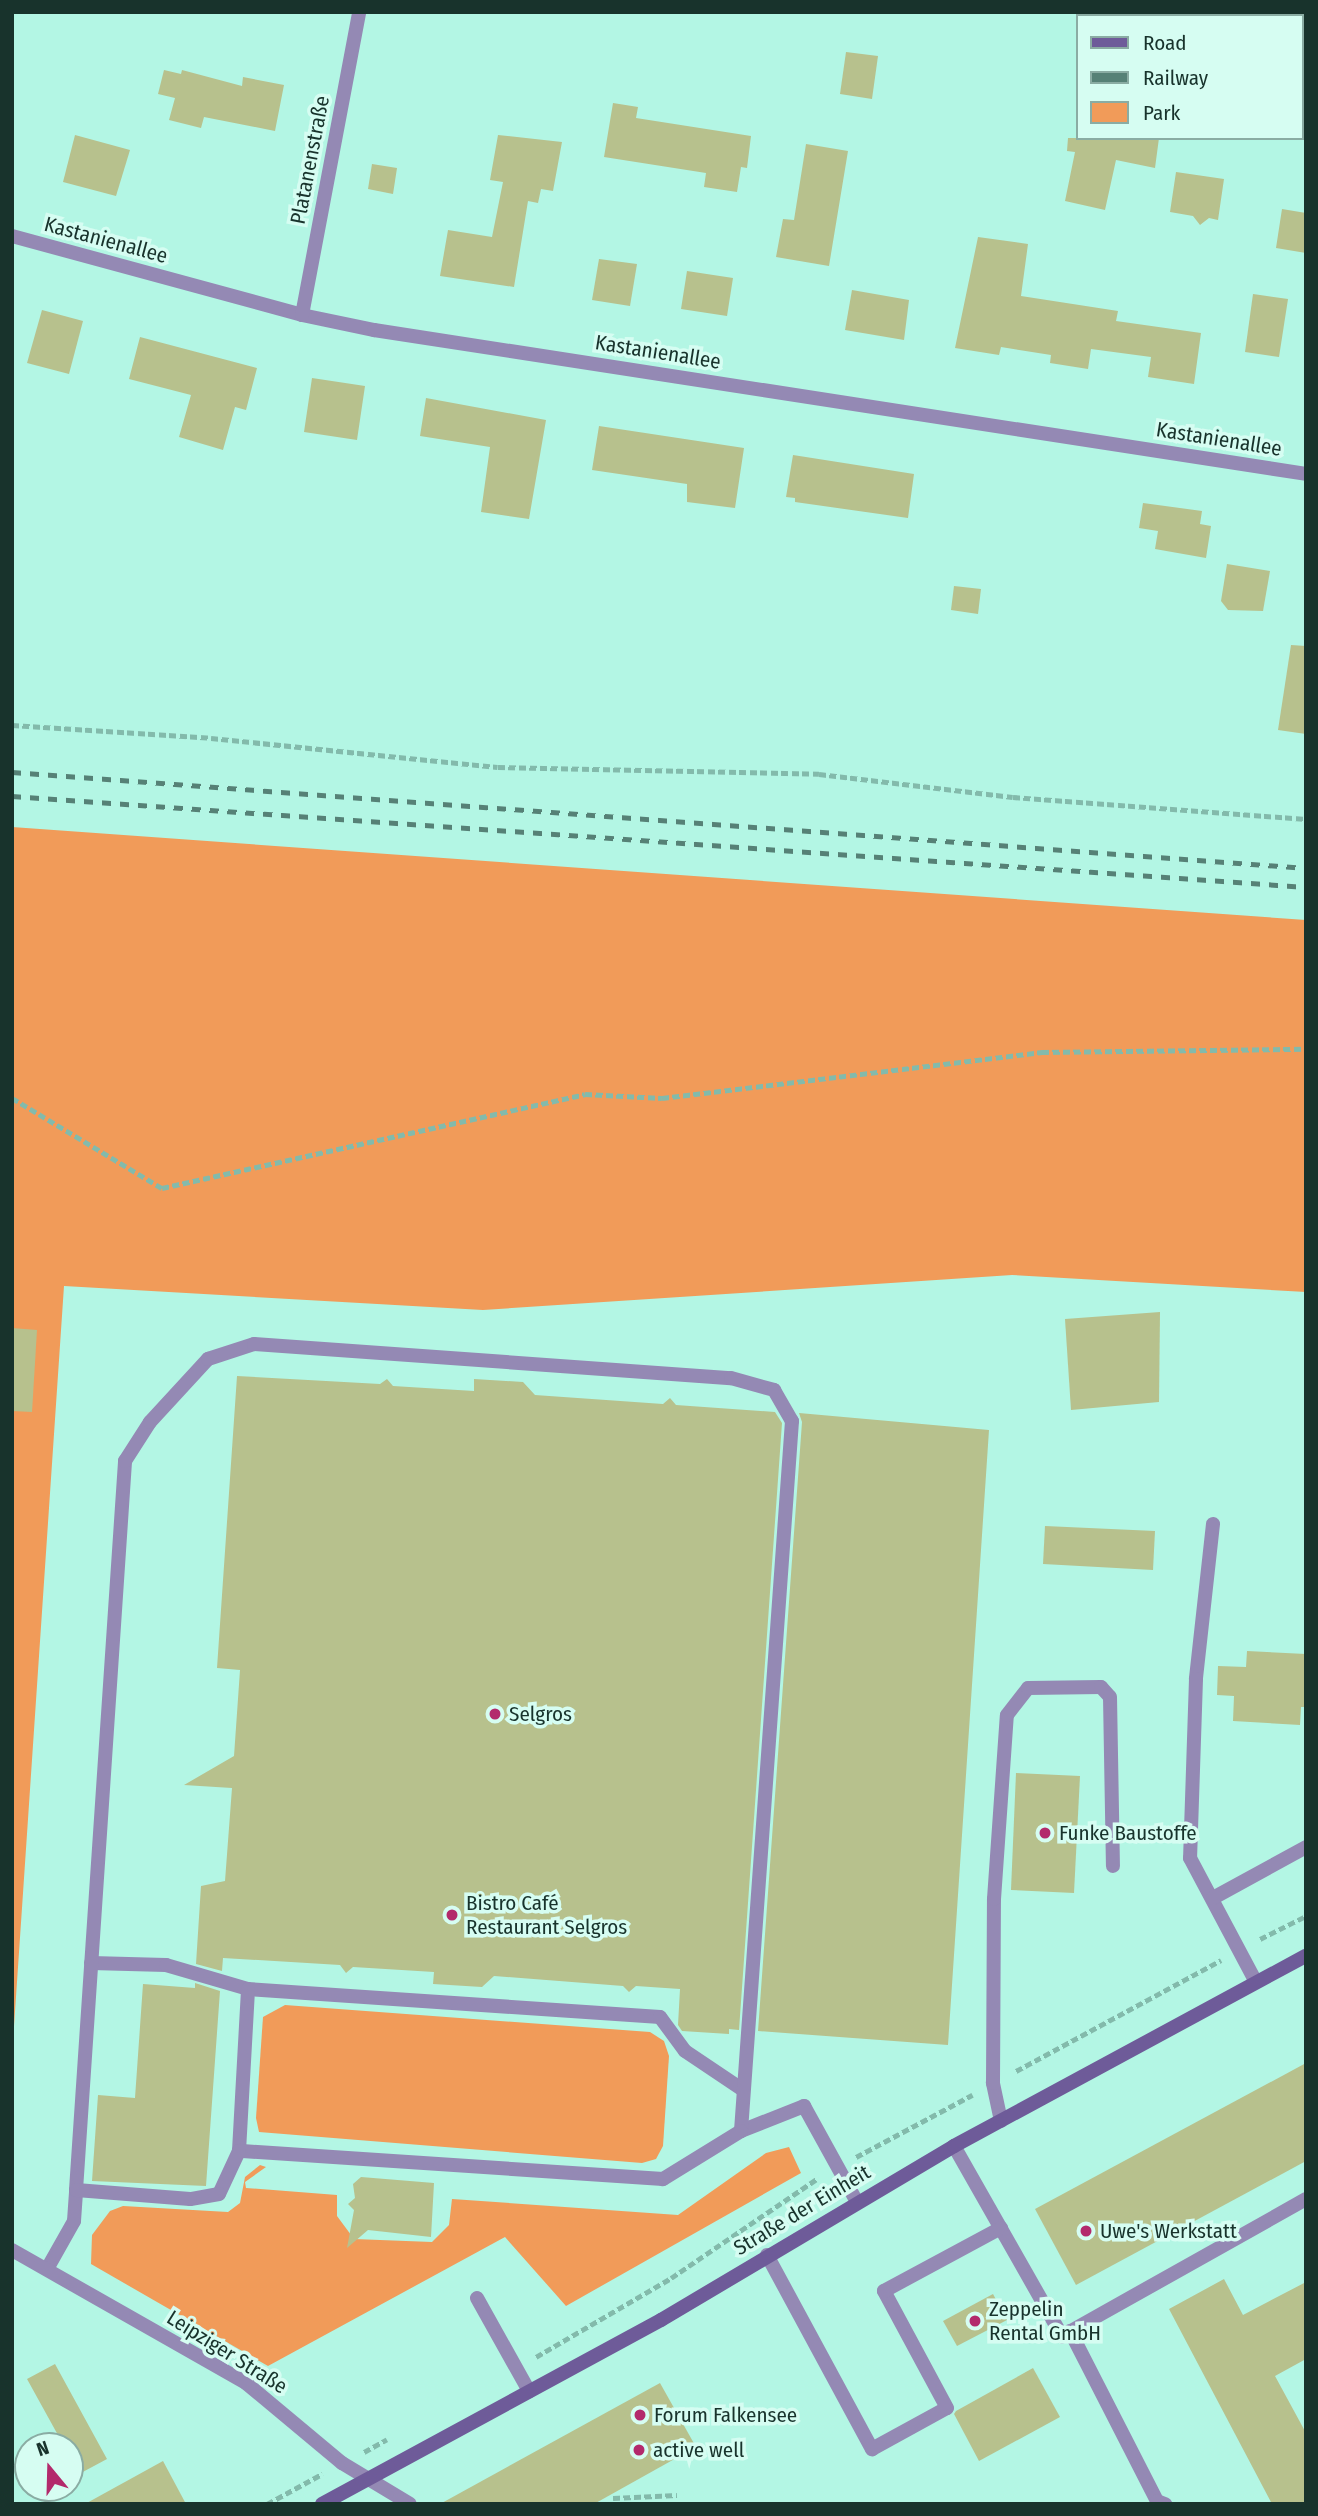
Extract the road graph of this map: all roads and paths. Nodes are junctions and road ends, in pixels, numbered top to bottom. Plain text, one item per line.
1 (359, 12) edge
2 (12, 236) edge
3 (302, 315) junction
4 (1306, 474) edge
5 (12, 725) edge
6 (1306, 819) edge
7 (1306, 1049) edge
8 (12, 1098) edge
9 (1213, 1524) dead end
10 (1306, 1847) edge
11 (1113, 1866) dead end
12 (1213, 1899) junction
13 (1306, 1956) edge
14 (91, 1963) junction
15 (1256, 1982) junction
16 (248, 1989) junction
17 (743, 2090) junction
18 (1001, 2121) junction
19 (741, 2131) junction
20 (954, 2146) junction
21 (239, 2151) junction
22 (75, 2190) junction
23 (1305, 2201) edge
24 (857, 2202) junction
25 (1001, 2228) junction
26 (12, 2250) edge
27 (767, 2255) junction
28 (47, 2269) junction
29 (477, 2298) dead end
30 (1070, 2331) junction
31 (529, 2391) junction
32 (342, 2463) junction
33 (369, 2479) junction
34 (677, 2495) dead end
35 (613, 2498) dead end
36 (1158, 2503) edge
37 (267, 2504) edge
38 (322, 2504) edge
39 (410, 2504) edge

1 - 3 street, Platanenstraße
2 - 3 street, Kastanienallee
3 - 4 street, Kastanienallee
5 - 6 path
7 - 8 path
9 - 12 street
10 - 12 street
11 - 18 street
12 - 15 street
13 - 15 street, Straße der Einheit
14 - 16 street
14 - 17 street
14 - 22 street
15 - 18 street, Straße der Einheit
16 - 17 street
16 - 21 street
17 - 19 street
18 - 20 street, Straße der Einheit
19 - 21 street
19 - 24 street
20 - 24 street, Straße der Einheit
20 - 25 street
21 - 22 street
22 - 28 street
23 - 30 street
24 - 27 street, Straße der Einheit
25 - 27 street
25 - 30 street
26 - 28 street, Leipziger Straße
27 - 31 street, Straße der Einheit
28 - 32 street, Leipziger Straße
29 - 31 street
30 - 36 street
31 - 33 street, Straße der Einheit
32 - 33 street, Leipziger Straße
32 - 37 path
33 - 38 street, Straße der Einheit
33 - 39 street, Leipziger Straße
34 - 35 path

